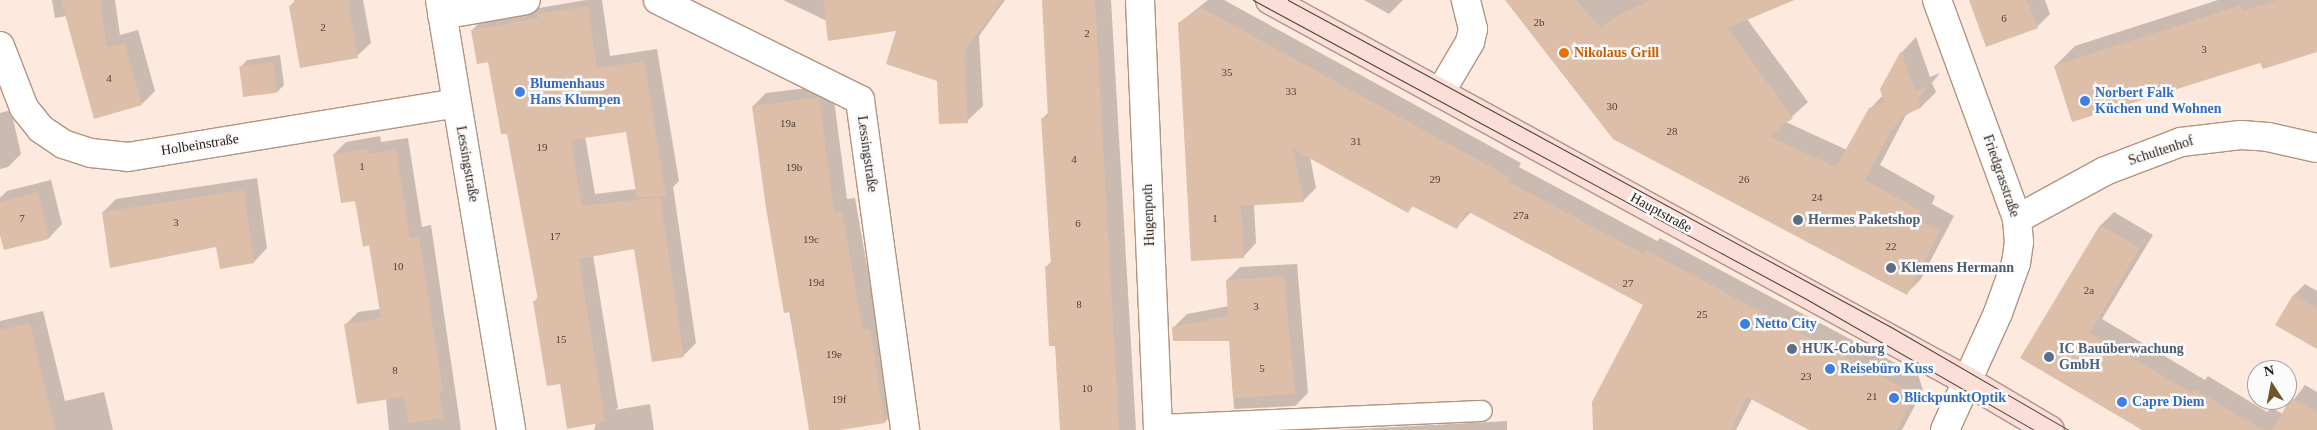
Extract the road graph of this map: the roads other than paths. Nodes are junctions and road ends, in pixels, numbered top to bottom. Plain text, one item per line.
1 (526, 0) edge
2 (658, 0) edge
3 (1140, 0) edge
4 (1270, 0) edge
5 (1466, 0) edge
6 (1937, 0) edge
7 (441, 8) edge
8 (0, 46) edge
9 (1440, 93) junction
10 (456, 103) junction
11 (2317, 148) edge
12 (2017, 219) junction
13 (1967, 381) junction
14 (1482, 411) dead end
15 (1158, 428) edge
16 (511, 430) edge
17 (905, 430) edge
18 (1945, 430) edge
19 (2050, 430) edge

1 - 7 street, Lessingstraße
2 - 17 street, Lessingstraße
3 - 15 street, Hugenpoth
4 - 9 street, Hauptstraße
5 - 9 street
6 - 12 street, Friedgrasstraße
7 - 10 street, Lessingstraße
8 - 10 street, Holbeinstraße
9 - 13 street, Hauptstraße
10 - 16 street, Lessingstraße
11 - 12 street, Schultenhof
12 - 13 street, Friedgrasstraße
13 - 18 street, Friedgrasstraße
13 - 19 street, Hauptstraße
14 - 15 lane

